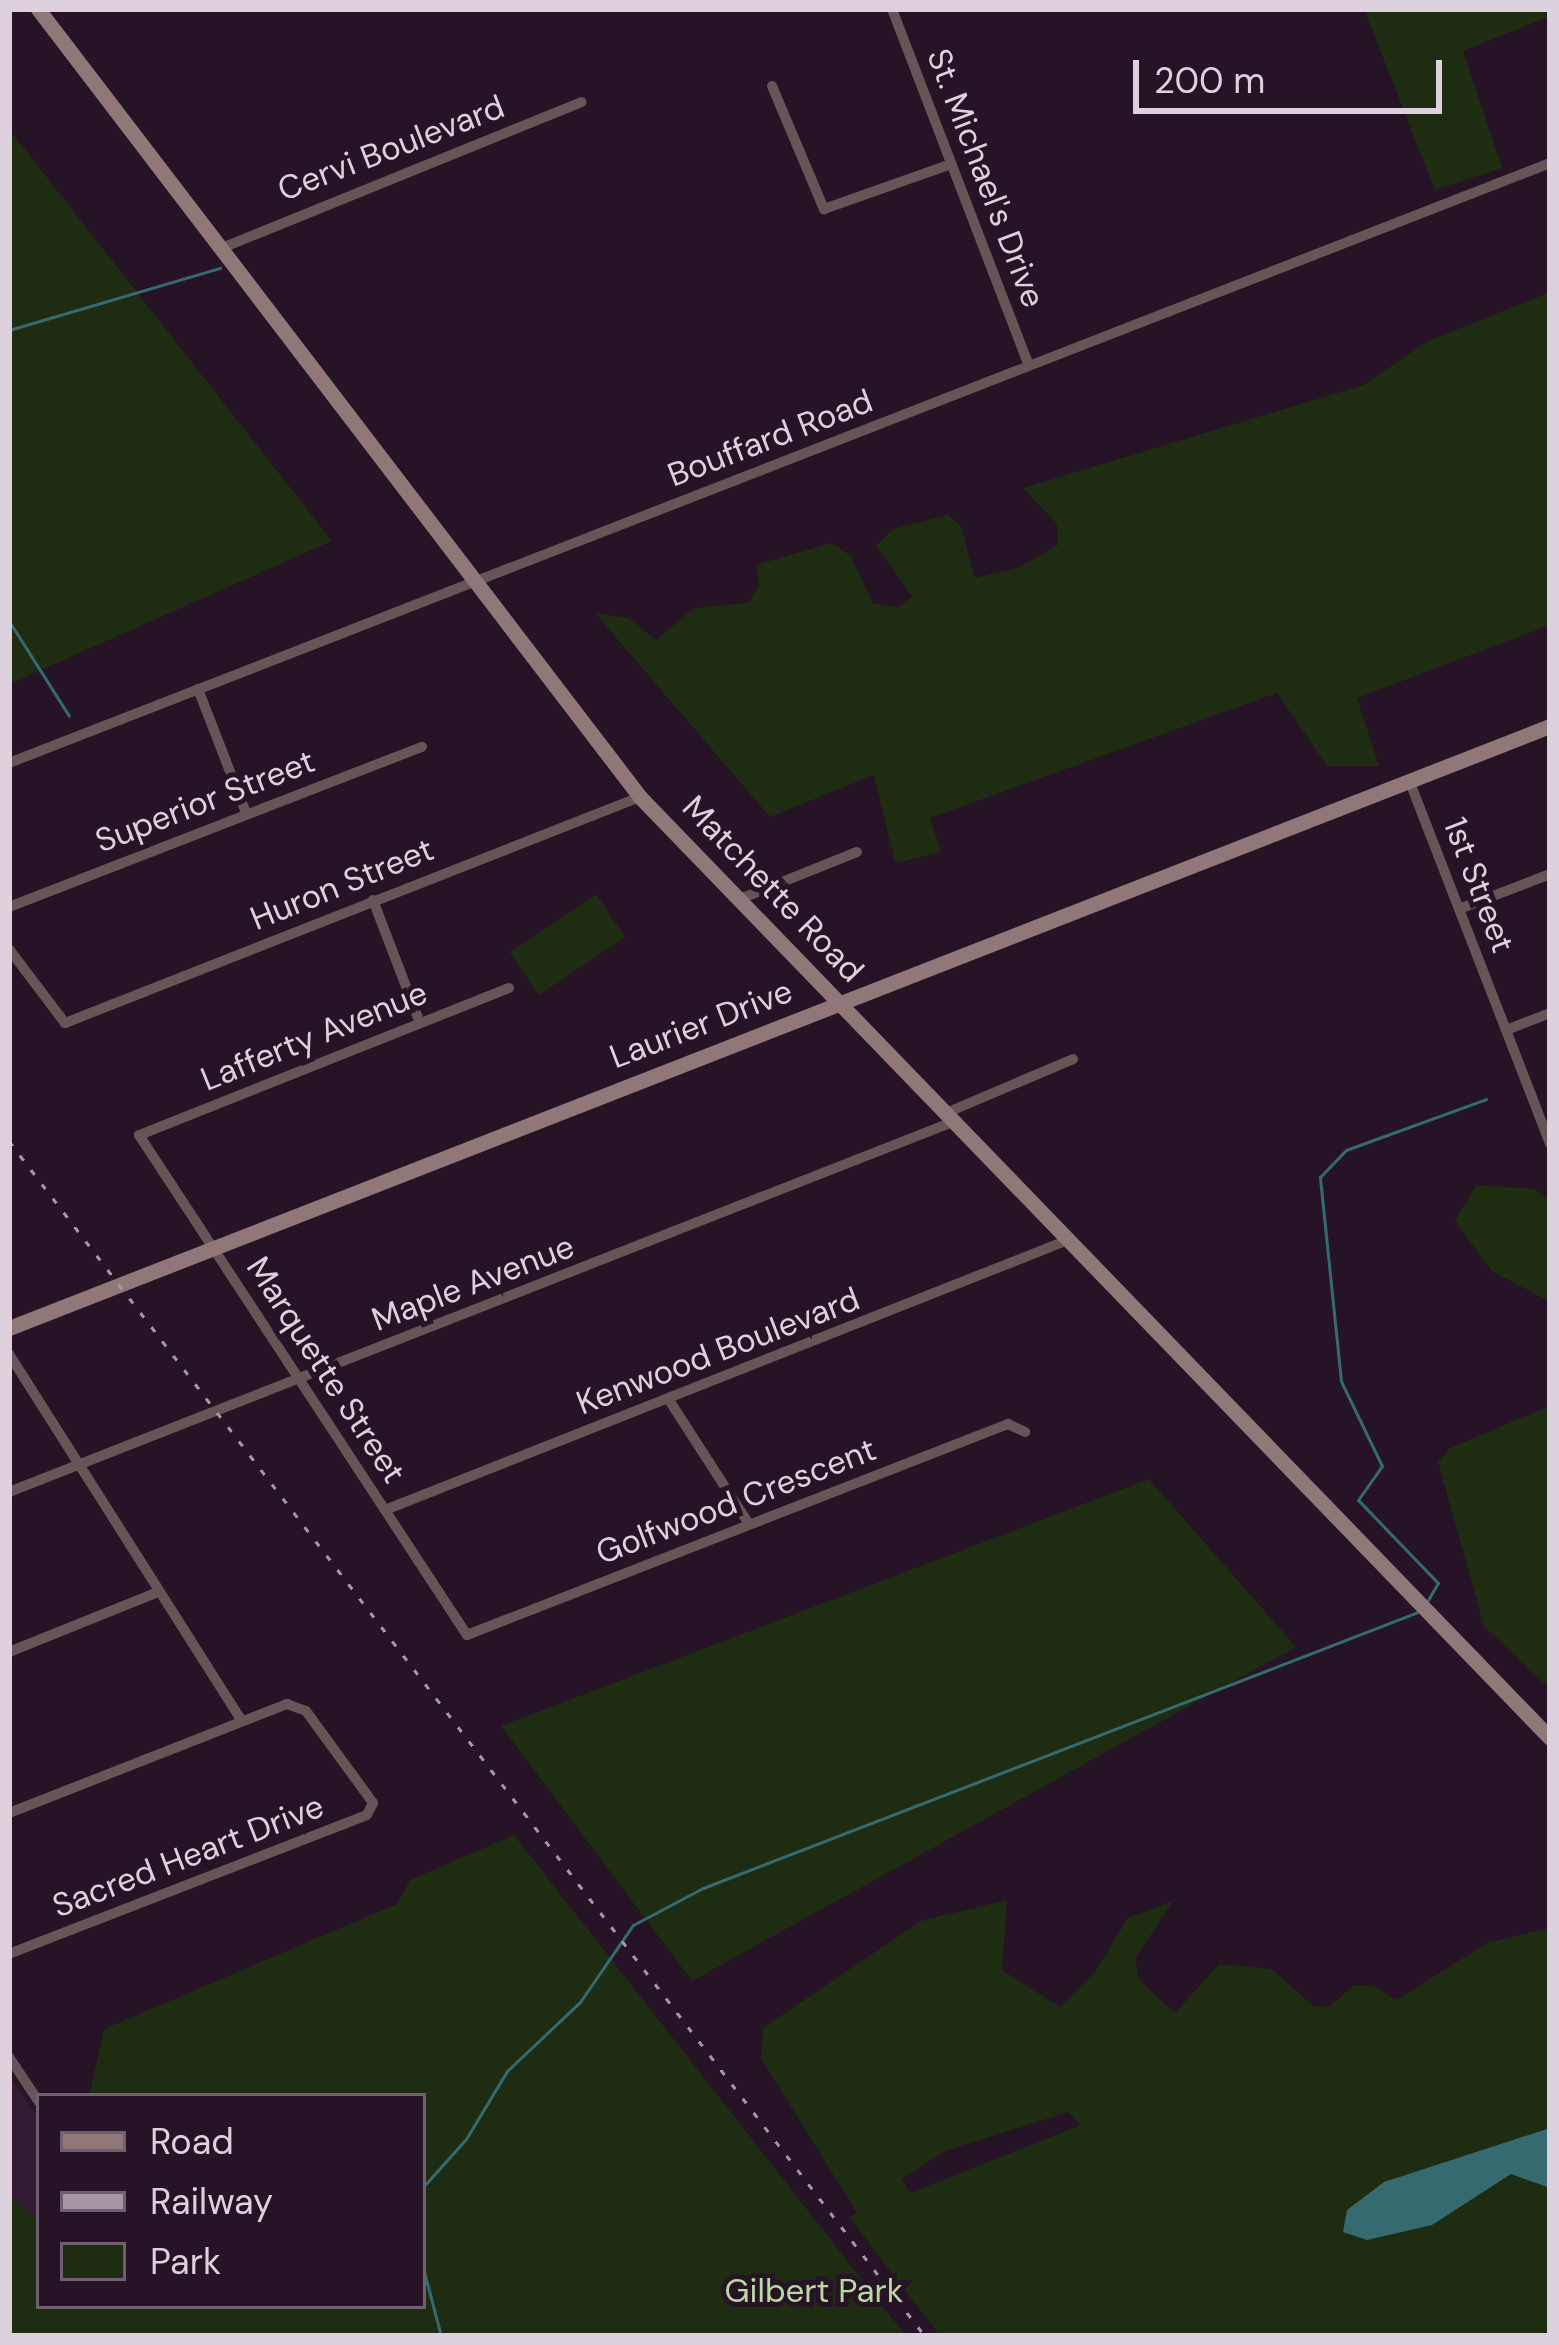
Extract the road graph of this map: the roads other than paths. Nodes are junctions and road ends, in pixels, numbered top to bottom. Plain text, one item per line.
1 (38, 9) edge
2 (892, 9) edge
3 (772, 86) dead end
4 (581, 102) dead end
5 (1550, 163) edge
6 (951, 164) junction
7 (222, 248) junction
8 (1029, 366) junction
9 (477, 580) junction
10 (198, 689) junction
11 (1550, 726) edge
12 (422, 747) dead end
13 (9, 764) edge
14 (1409, 780) junction
15 (640, 797) junction
16 (246, 813) junction
17 (857, 852) dead end
18 (1550, 874) edge
19 (740, 899) junction
20 (373, 900) junction
21 (9, 908) edge
22 (1460, 909) junction
23 (9, 949) edge
24 (509, 988) dead end
25 (841, 1001) junction
26 (1550, 1013) edge
27 (420, 1023) junction
28 (1506, 1030) junction
29 (1072, 1059) dead end
30 (950, 1117) junction
31 (140, 1135) joint
32 (1550, 1144) edge
33 (1068, 1240) junction
34 (214, 1248) junction
35 (9, 1328) edge
36 (9, 1354) edge
37 (300, 1379) junction
38 (669, 1400) junction
39 (1024, 1432) dead end
40 (78, 1465) junction
41 (9, 1492) edge
42 (385, 1510) junction
43 (748, 1523) junction
44 (158, 1592) junction
45 (467, 1635) joint
46 (9, 1652) edge
47 (241, 1720) junction
48 (1550, 1738) edge
49 (9, 1813) edge
50 (9, 1954) edge
51 (9, 2056) edge
52 (36, 2097) edge

1 - 7 street, Matchette Road
2 - 6 street, St. Michael's Drive
3 - 6 street
4 - 7 street, Cervi Boulevard
5 - 8 street, Bouffard Road
6 - 8 street, St. Michael's Drive
7 - 9 street, Matchette Road
8 - 9 street, Bouffard Road
9 - 10 street, Bouffard Road
9 - 15 street, Matchette Road
10 - 13 street, Bouffard Road
10 - 16 street
11 - 14 street, Laurier Drive
12 - 16 street, Superior Street
14 - 22 street, 1st Street
14 - 25 street, Laurier Drive
15 - 19 street, Matchette Road
15 - 20 street, Huron Street
16 - 21 street, Superior Street
17 - 19 street
18 - 22 street
19 - 25 street, Matchette Road
20 - 23 street, Huron Street
20 - 27 street
22 - 28 street, 1st Street
24 - 27 street, Lafferty Avenue
25 - 30 street, Matchette Road
25 - 34 street, Laurier Drive
26 - 28 street
27 - 31 street, Lafferty Avenue
28 - 32 street, 1st Street
29 - 30 street, Maple Avenue
30 - 33 street, Matchette Road
30 - 37 street, Maple Avenue
31 - 34 street, Marquette Street
33 - 38 street, Kenwood Boulevard
33 - 48 street, Matchette Road
34 - 35 street, Laurier Drive
34 - 37 street, Marquette Street
36 - 40 street
37 - 40 street, Maple Avenue
37 - 42 street, Marquette Street
38 - 42 street, Kenwood Boulevard
38 - 43 street
39 - 43 street, Golfwood Crescent
40 - 41 street, Maple Avenue
40 - 44 street
42 - 45 street, Marquette Street
43 - 45 street, Golfwood Crescent
44 - 46 street
44 - 47 street
47 - 49 street
47 - 50 street, Sacred Heart Drive
51 - 52 street

